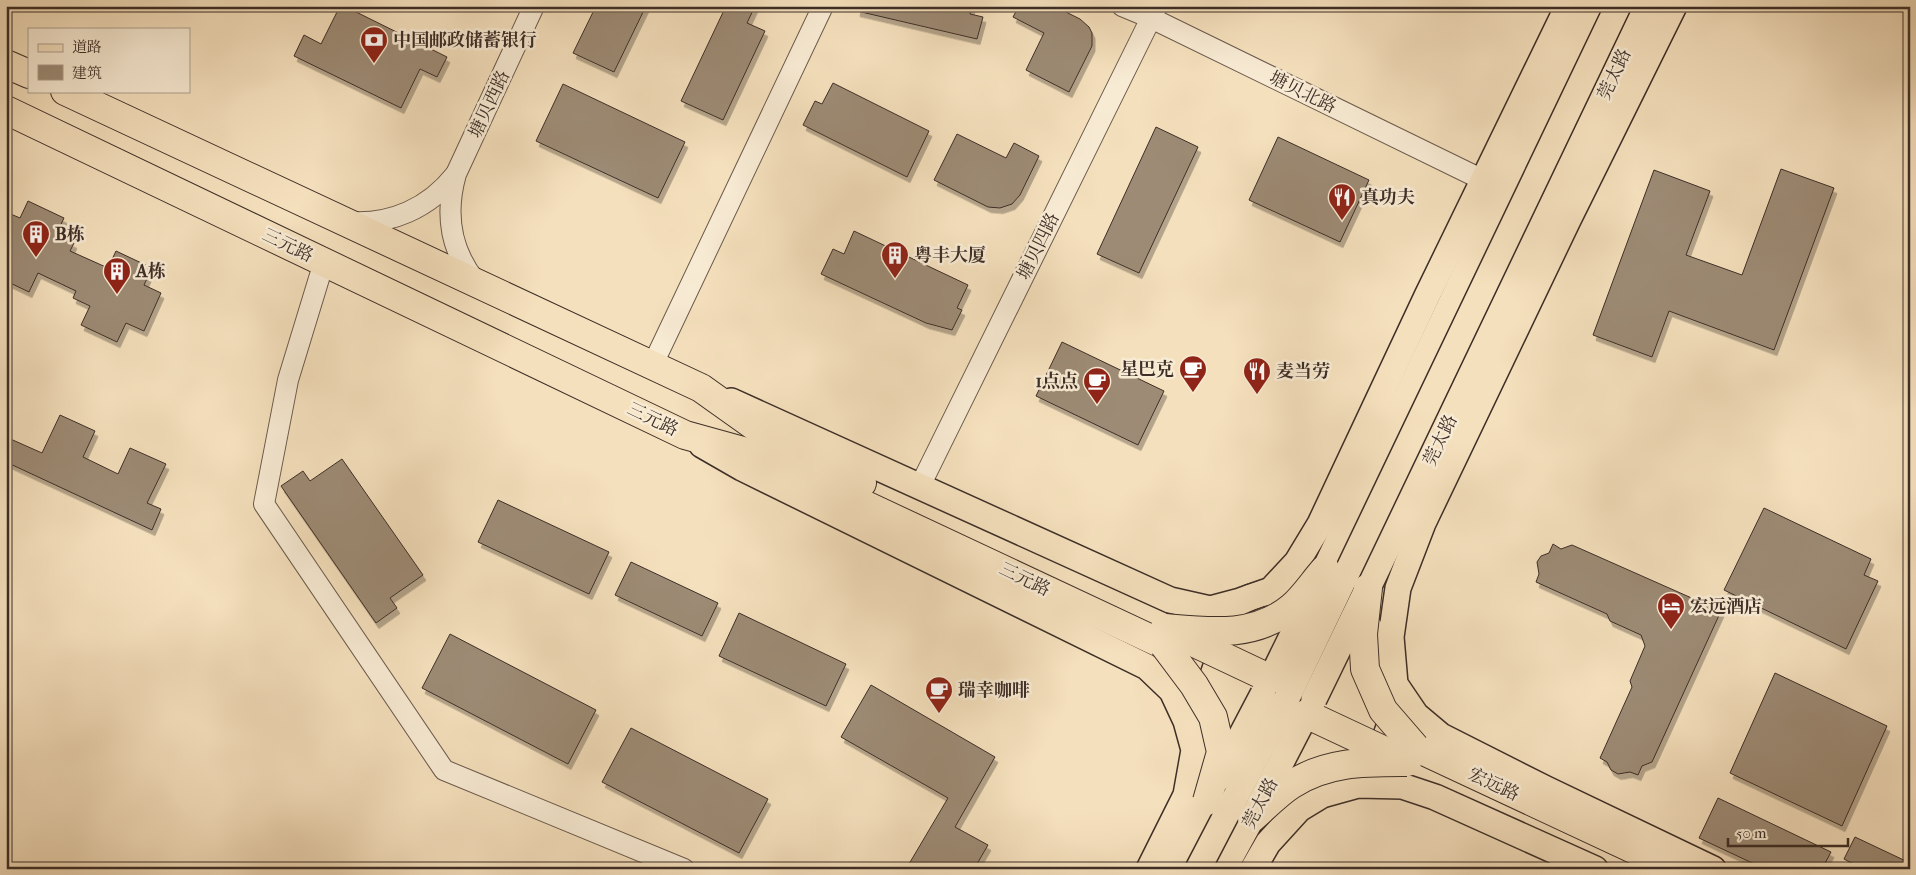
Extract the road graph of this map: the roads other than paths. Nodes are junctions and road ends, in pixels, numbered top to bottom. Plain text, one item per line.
1 (534, 6) edge
2 (823, 6) edge
3 (1122, 6) edge
4 (1568, 6) edge
5 (1592, 6) edge
6 (1618, 6) edge
7 (1647, 6) edge
8 (1674, 6) edge
9 (1154, 12) edge
10 (6, 64) edge
11 (28, 74) edge
12 (67, 92) edge
13 (6, 110) edge
14 (456, 174) junction
15 (1483, 180) junction
16 (343, 221) junction
17 (324, 262) junction
18 (478, 285) junction
19 (652, 366) junction
20 (701, 388) junction
21 (685, 435) junction
22 (920, 486) junction
23 (880, 502) junction
24 (1325, 569) junction
25 (1368, 588) junction
26 (1240, 601) junction
27 (1164, 637) junction
28 (1395, 684) junction
29 (1267, 686) junction
30 (1310, 707) junction
31 (1186, 721) junction
32 (1411, 754) junction
33 (1322, 796) junction
34 (1207, 801) junction
35 (1252, 818) junction
36 (684, 869) edge
37 (1149, 869) edge
38 (1172, 869) edge
39 (1198, 869) edge
40 (1224, 869) edge
41 (1254, 869) edge
42 (1595, 869) edge
43 (1632, 869) edge
44 (1676, 869) edge
45 (1713, 869) edge

1 - 14 street, 塘贝西路
2 - 19 street
3 - 9 street, 塘贝北路
4 - 15 main road
5 - 24 main road
6 - 39 main road, bridge
7 - 25 main road, 莞太路
8 - 28 main road
9 - 15 street, 塘贝北路
9 - 22 street, 塘贝四路
10 - 11 highway
12 - 16 highway, 三元路
13 - 17 highway, 三元路
14 - 16 street
14 - 18 street
15 - 26 main road
16 - 18 highway, 三元路
17 - 21 highway, 三元路
17 - 36 street
18 - 19 highway, 三元路
19 - 20 highway, 三元路
20 - 22 main road
20 - 23 highway, 三元路
21 - 23 highway, 三元路
21 - 31 main road
22 - 26 main road
23 - 27 highway, 三元路
24 - 27 highway, bridge
24 - 29 main road, bridge
25 - 30 main road, 莞太路, bridge
25 - 32 highway, bridge
26 - 28 main road
26 - 31 main road
27 - 29 highway, 三元路, bridge
27 - 34 highway, bridge
28 - 33 main road
28 - 45 main road
29 - 30 highway, 三元路, bridge
29 - 34 main road, bridge
30 - 32 highway, 宏远路
30 - 35 main road, 莞太路, bridge
31 - 33 main road
31 - 37 main road
32 - 35 highway, bridge
32 - 43 highway, 宏远路
32 - 44 highway, 宏远路
33 - 41 main road
33 - 42 main road
34 - 38 main road
35 - 40 main road, 莞太路

